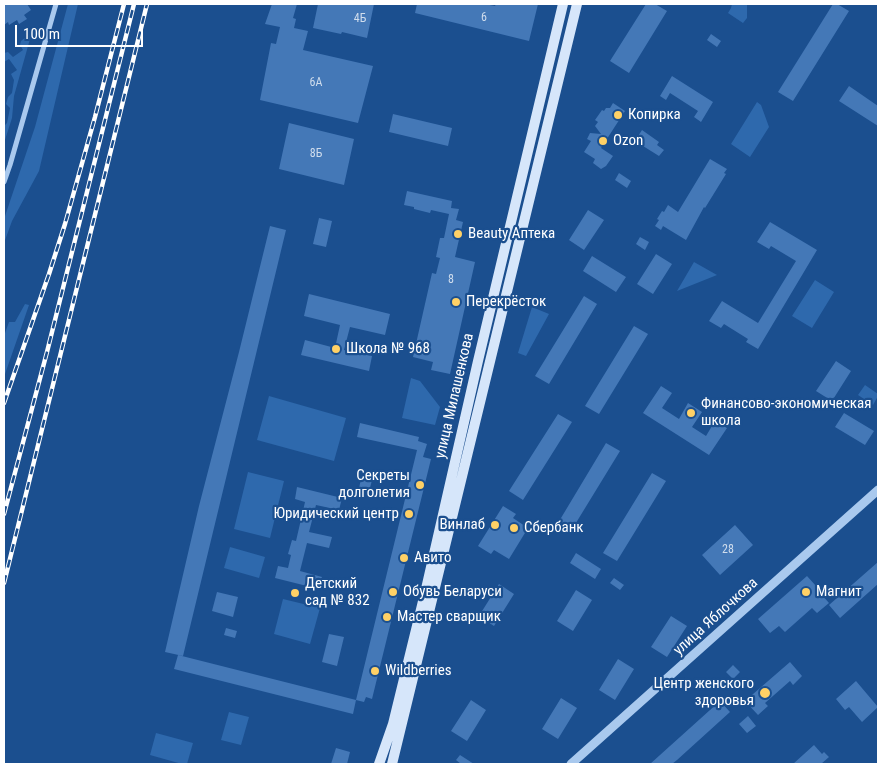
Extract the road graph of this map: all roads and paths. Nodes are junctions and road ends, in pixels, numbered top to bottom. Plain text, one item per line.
1 (56, 4) edge
2 (563, 4) edge
3 (577, 4) edge
4 (4, 182) edge
5 (878, 490) edge
6 (379, 764) edge
7 (392, 764) edge
8 (571, 764) edge

1 - 4 street
2 - 6 main road, улица Милашенкова
3 - 7 main road, улица Милашенкова
5 - 8 street, улица Яблочкова

